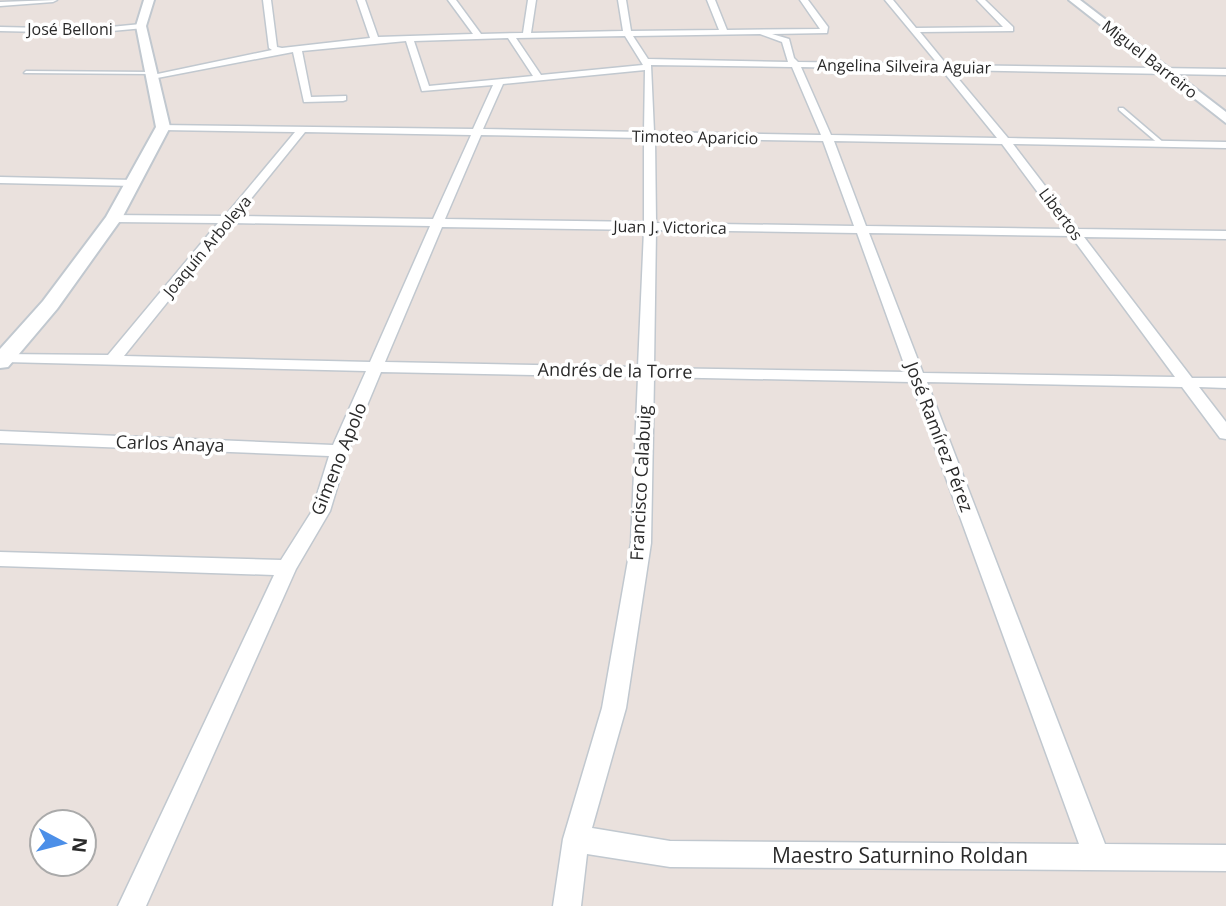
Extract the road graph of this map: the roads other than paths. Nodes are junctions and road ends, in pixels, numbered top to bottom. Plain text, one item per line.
1 (53, 0) edge
2 (149, 0) edge
3 (267, 0) edge
4 (361, 0) edge
5 (452, 0) edge
6 (532, 0) edge
7 (622, 0) edge
8 (711, 0) edge
9 (804, 0) edge
10 (889, 0) edge
11 (981, 0) edge
12 (1074, 0) edge
13 (0, 4) edge
14 (141, 26) junction
15 (0, 29) edge
16 (916, 30) junction
17 (627, 33) junction
18 (725, 34) junction
19 (764, 34) junction
20 (510, 35) junction
21 (527, 35) junction
22 (479, 37) junction
23 (375, 40) junction
24 (410, 41) junction
25 (297, 49) junction
26 (281, 51) junction
27 (795, 64) junction
28 (647, 65) junction
29 (944, 66) junction
30 (1162, 70) junction
31 (26, 72) dead end
32 (1226, 72) edge
33 (152, 75) junction
34 (539, 78) junction
35 (499, 82) junction
36 (343, 99) dead end
37 (1121, 108) dead end
38 (1226, 119) edge
39 (163, 127) junction
40 (302, 130) junction
41 (477, 133) junction
42 (649, 136) junction
43 (828, 140) junction
44 (1006, 142) junction
45 (1162, 144) junction
46 (1226, 145) edge
47 (0, 180) edge
48 (134, 183) junction
49 (114, 218) junction
50 (228, 222) junction
51 (438, 224) junction
52 (650, 227) junction
53 (859, 230) junction
54 (1076, 233) junction
55 (1226, 235) edge
56 (3, 359) edge
57 (112, 360) junction
58 (377, 367) junction
59 (646, 371) junction
60 (918, 378) junction
61 (1187, 383) junction
62 (1226, 383) edge
63 (1226, 434) edge
64 (0, 437) edge
65 (339, 452) junction
66 (0, 559) edge
67 (286, 568) junction
68 (576, 839) junction
69 (1097, 857) junction
70 (1226, 858) edge
71 (132, 906) edge
72 (567, 906) edge

1 - 13 street
2 - 14 street
3 - 26 street
4 - 23 street
5 - 22 street
6 - 21 street
7 - 17 street
8 - 18 street
9 - 19 street
10 - 16 street, Libertos
11 - 16 street
12 - 30 street, Miguel Barreiro
14 - 15 street, José Belloni
14 - 33 street
16 - 29 street, Libertos
17 - 18 street
17 - 21 street
17 - 28 street
18 - 19 street
19 - 27 street, José Ramírez Pérez
20 - 21 street
20 - 22 street
20 - 34 street
22 - 24 street
23 - 24 street
23 - 25 street
24 - 35 street, Angelina Silveira Aguiar
25 - 26 street
25 - 36 street
26 - 33 street
27 - 28 street, Angelina Silveira Aguiar
27 - 29 street, Angelina Silveira Aguiar
27 - 43 street, José Ramírez Pérez
28 - 34 street, Angelina Silveira Aguiar
28 - 42 street, Francisco Calabuig
29 - 30 street, Angelina Silveira Aguiar
29 - 44 street, Libertos
30 - 32 street, Angelina Silveira Aguiar
30 - 38 street, Miguel Barreiro
31 - 33 lane
33 - 39 street
34 - 35 street, Angelina Silveira Aguiar
35 - 41 street, Gimeno Apolo
37 - 45 lane
39 - 40 street, Timoteo Aparicio
39 - 48 street
40 - 41 street, Timoteo Aparicio
40 - 50 street, Joaquín Arboleya
41 - 42 street, Timoteo Aparicio
41 - 51 street, Gimeno Apolo
42 - 43 street, Timoteo Aparicio
42 - 52 street, Francisco Calabuig
43 - 44 street, Timoteo Aparicio
43 - 53 street, José Ramírez Pérez
44 - 45 street, Timoteo Aparicio
44 - 54 street, Libertos
45 - 46 street, Timoteo Aparicio
47 - 48 street
48 - 49 street
49 - 50 street, Juan J. Victorica
49 - 56 street
50 - 51 street, Juan J. Victorica
50 - 57 street, Joaquín Arboleya
51 - 52 street, Juan J. Victorica
51 - 58 street, Gimeno Apolo
52 - 53 street, Juan J. Victorica
52 - 59 street, Francisco Calabuig
53 - 54 street, Juan J. Victorica
53 - 60 street, José Ramírez Pérez
54 - 55 street, Juan J. Victorica
54 - 61 street, Libertos
56 - 57 street, Andrés de la Torre
57 - 58 street, Andrés de la Torre
58 - 59 street, Andrés de la Torre
58 - 65 street, Gimeno Apolo
59 - 60 street, Andrés de la Torre
59 - 68 street, Francisco Calabuig
60 - 61 street, Andrés de la Torre
60 - 69 street, José Ramírez Pérez
61 - 62 street, Andrés de la Torre
61 - 63 street, Libertos
64 - 65 street, Carlos Anaya
65 - 67 street, Gimeno Apolo
66 - 67 street
67 - 71 street, Gimeno Apolo
68 - 69 street, Maestro Saturnino Roldan
68 - 72 street, Francisco Calabuig
69 - 70 street, Maestro Saturnino Roldan

